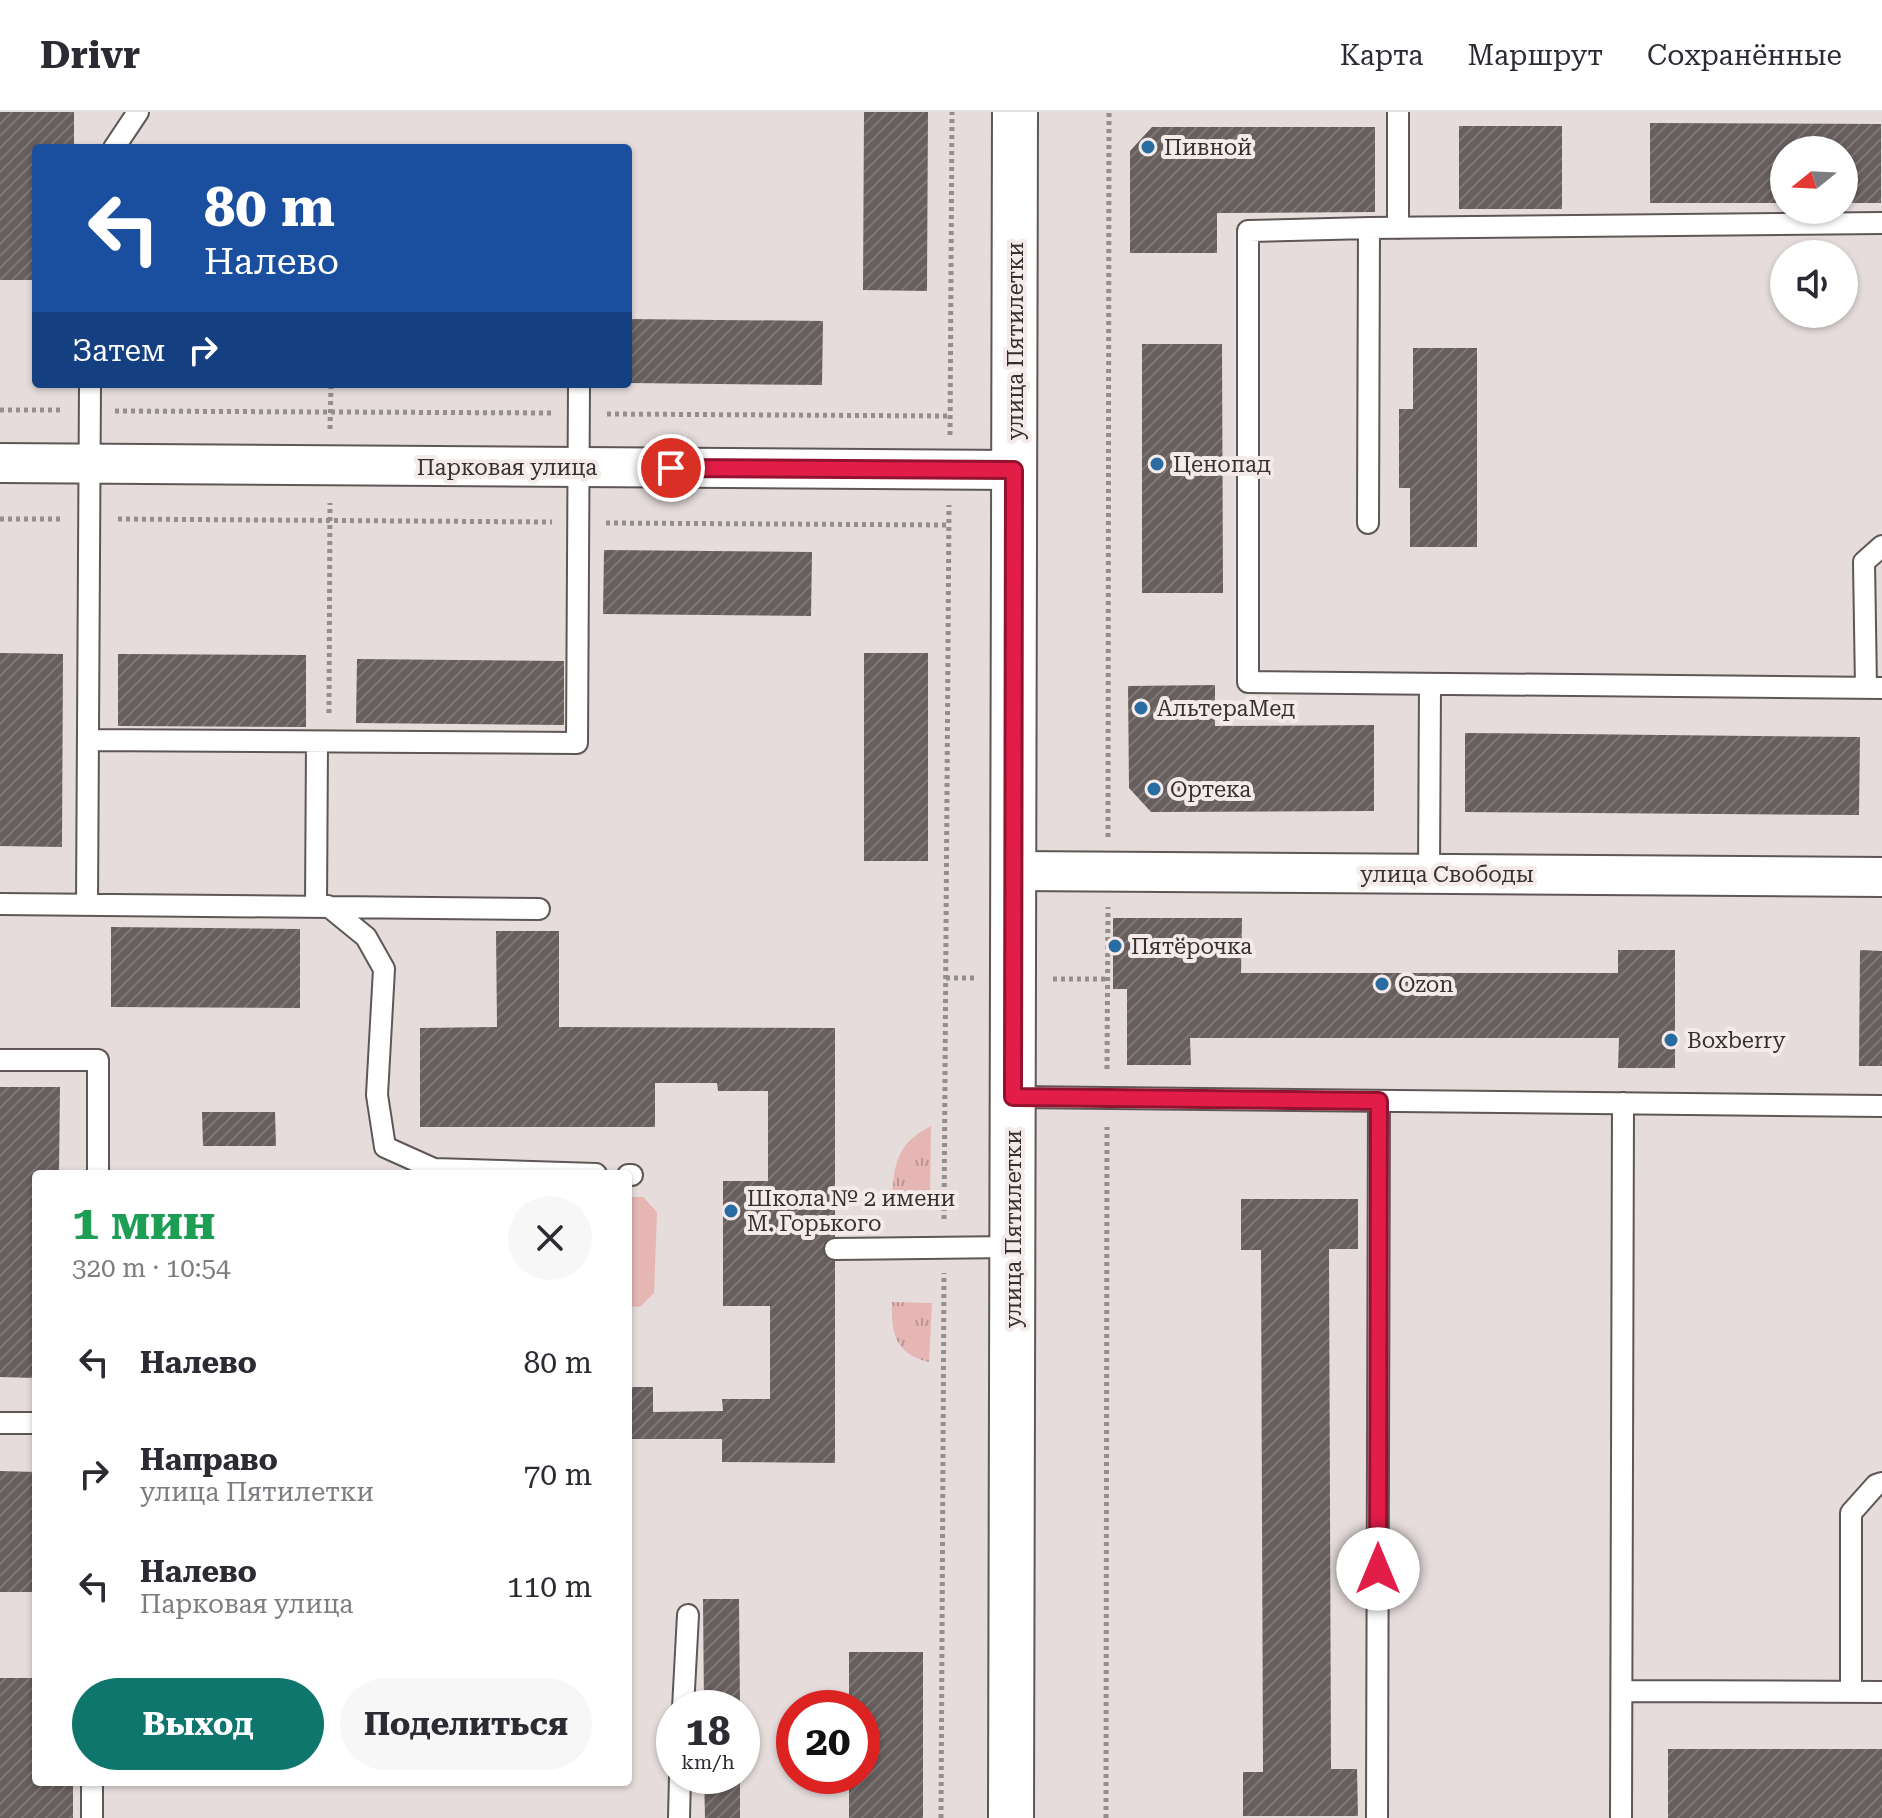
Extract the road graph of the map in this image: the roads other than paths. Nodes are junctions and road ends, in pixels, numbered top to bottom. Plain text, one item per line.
1 (138, 112) edge
2 (1015, 112) edge
3 (1398, 112) edge
4 (117, 144) edge
5 (1882, 223) edge
6 (1369, 228) junction
7 (1398, 228) junction
8 (90, 388) edge
9 (579, 388) edge
10 (0, 463) edge
11 (90, 464) junction
12 (578, 467) junction
13 (1014, 470) junction
14 (1368, 523) dead end
15 (1882, 546) edge
16 (1430, 684) junction
17 (1874, 688) edge
18 (88, 740) junction
19 (323, 742) junction
20 (1013, 871) junction
21 (1429, 873) junction
22 (1882, 877) edge
23 (0, 904) edge
24 (87, 905) junction
25 (322, 906) junction
26 (539, 909) dead end
27 (0, 1060) edge
28 (1013, 1097) junction
29 (1379, 1101) junction
30 (1623, 1103) junction
31 (1882, 1106) edge
32 (98, 1170) edge
33 (466, 1170) edge
34 (1013, 1247) junction
35 (835, 1249) dead end
36 (0, 1423) edge
37 (32, 1423) edge
38 (1882, 1483) edge
39 (688, 1615) dead end
40 (684, 1690) edge
41 (1622, 1691) junction
42 (1851, 1692) junction
43 (1882, 1692) edge
44 (92, 1786) edge
45 (680, 1794) edge
46 (92, 1818) edge
47 (679, 1818) edge
48 (1011, 1818) edge
49 (1377, 1818) edge
50 (1621, 1818) edge

1 - 4 lane
2 - 13 main road, улица Пятилетки
3 - 7 lane
5 - 7 lane
6 - 7 lane
6 - 14 lane
6 - 16 lane
8 - 11 lane
9 - 12 lane
10 - 11 street, Парковая улица
11 - 12 street, Парковая улица
11 - 18 lane
12 - 13 street, Парковая улица
12 - 19 lane
13 - 20 main road, улица Пятилетки
15 - 17 lane
16 - 17 lane
16 - 21 lane
18 - 19 lane
18 - 24 lane
19 - 25 lane
20 - 21 street, улица Свободы
20 - 28 main road, улица Пятилетки
21 - 22 street, улица Свободы
23 - 24 lane
24 - 25 lane
25 - 26 lane
25 - 33 lane
27 - 32 lane
28 - 29 lane
28 - 34 main road, улица Пятилетки
29 - 30 lane
29 - 49 lane
30 - 31 lane
30 - 41 lane
34 - 35 lane
34 - 48 main road, улица Пятилетки
36 - 37 lane
38 - 42 lane
39 - 40 lane
41 - 42 lane
41 - 50 lane
42 - 43 lane
44 - 46 lane
45 - 47 lane

